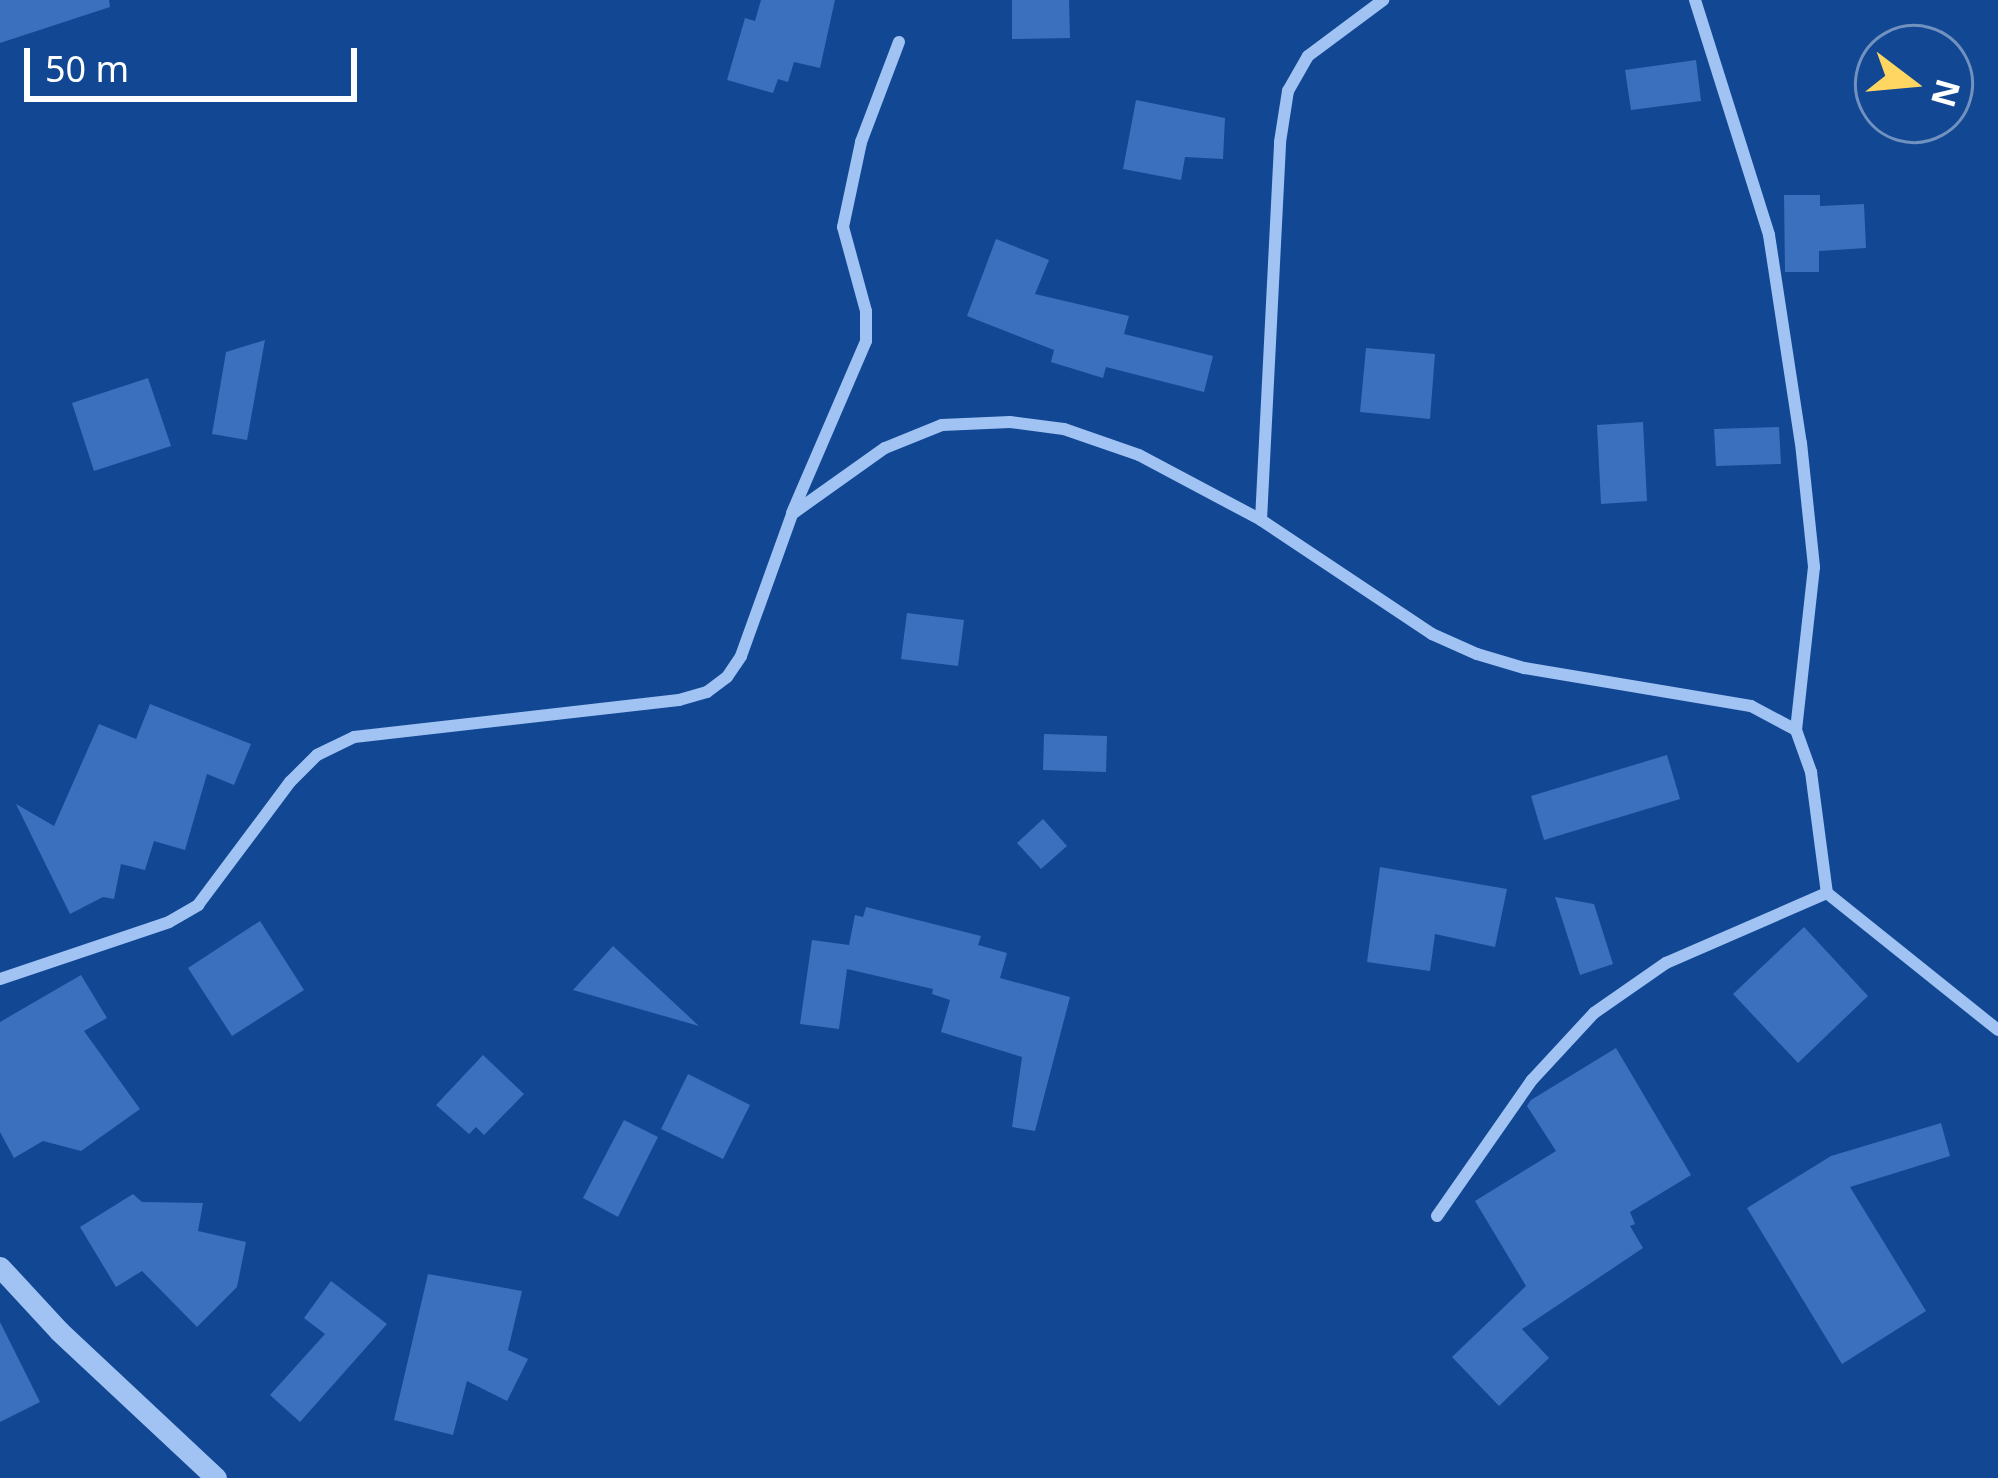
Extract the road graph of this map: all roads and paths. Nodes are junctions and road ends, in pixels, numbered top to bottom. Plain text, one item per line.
1 (1383, 0) edge
2 (1695, 0) edge
3 (898, 42) dead end
4 (792, 514) junction
5 (1262, 520) junction
6 (1796, 730) junction
7 (1827, 892) junction
8 (0, 980) edge
9 (1998, 1030) edge
10 (1437, 1216) dead end
11 (0, 1267) edge
12 (216, 1478) edge

1 - 5 street
2 - 6 street
3 - 4 street
4 - 5 street
4 - 8 street
5 - 6 street
6 - 7 street
7 - 9 street
7 - 10 street
11 - 12 street

